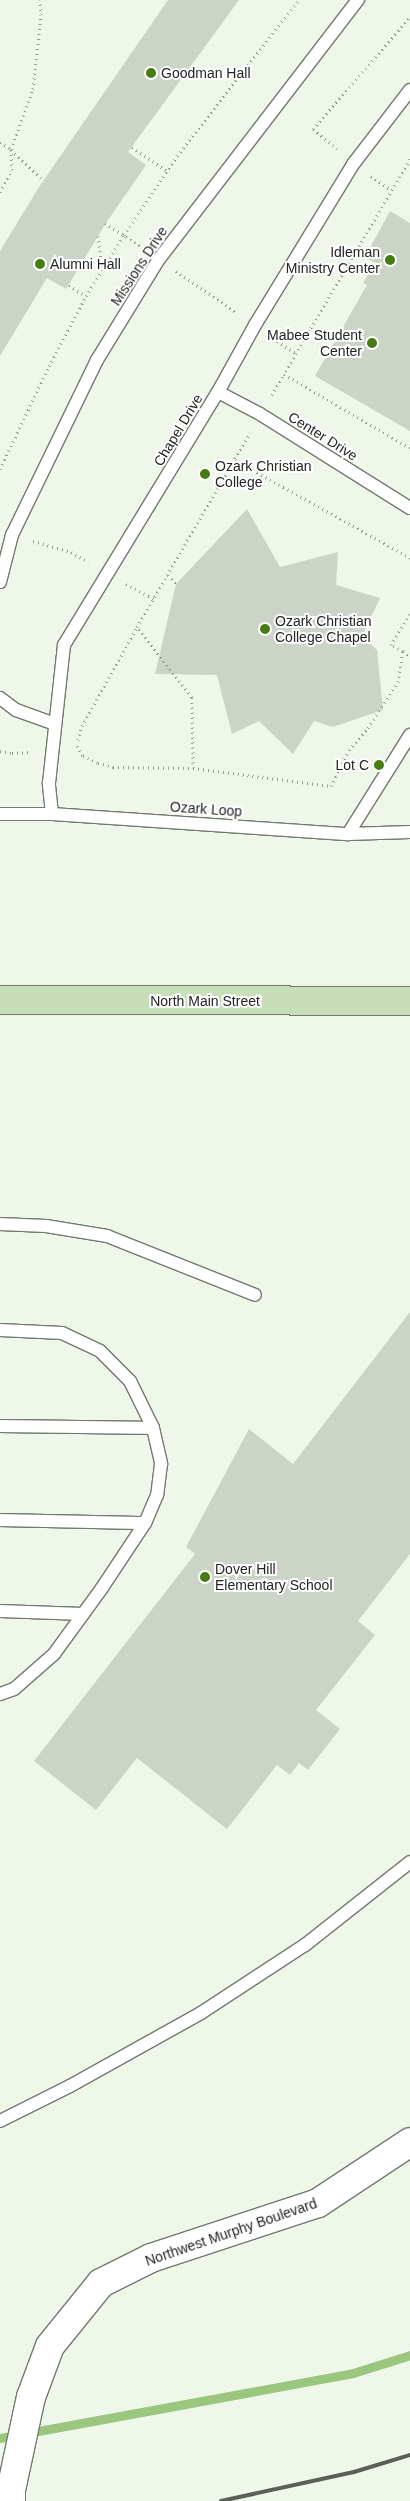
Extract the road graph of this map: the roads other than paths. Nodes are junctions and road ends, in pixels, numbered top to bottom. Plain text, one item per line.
1 (358, 0) edge
2 (410, 90) edge
3 (218, 392) junction
4 (410, 508) edge
5 (0, 582) edge
6 (0, 698) edge
7 (54, 724) junction
8 (410, 735) edge
9 (0, 814) edge
10 (52, 814) junction
11 (410, 832) edge
12 (348, 834) junction
13 (0, 1000) edge
14 (410, 1001) edge
15 (0, 1224) edge
16 (255, 1295) dead end
17 (0, 1330) edge
18 (0, 1426) edge
19 (153, 1428) junction
20 (0, 1520) edge
21 (145, 1523) junction
22 (0, 1612) edge
23 (83, 1614) junction
24 (0, 1694) edge
25 (410, 1862) edge
26 (0, 2121) edge
27 (410, 2142) edge
28 (11, 2496) edge

1 - 5 lane, Missions Drive
2 - 3 lane, Chapel Drive
3 - 4 lane, Center Drive
3 - 7 lane, Chapel Drive
6 - 7 lane
7 - 10 lane, Chapel Drive
8 - 12 lane
9 - 10 lane, Ozark Loop
10 - 12 lane, Ozark Loop
11 - 12 lane, Ozark Loop
13 - 14 main road, North Main Street
15 - 16 lane
17 - 19 lane
18 - 19 lane
19 - 21 lane
20 - 21 lane
21 - 23 lane
22 - 23 lane
23 - 24 lane
25 - 26 lane
27 - 28 street, Northwest Murphy Boulevard

